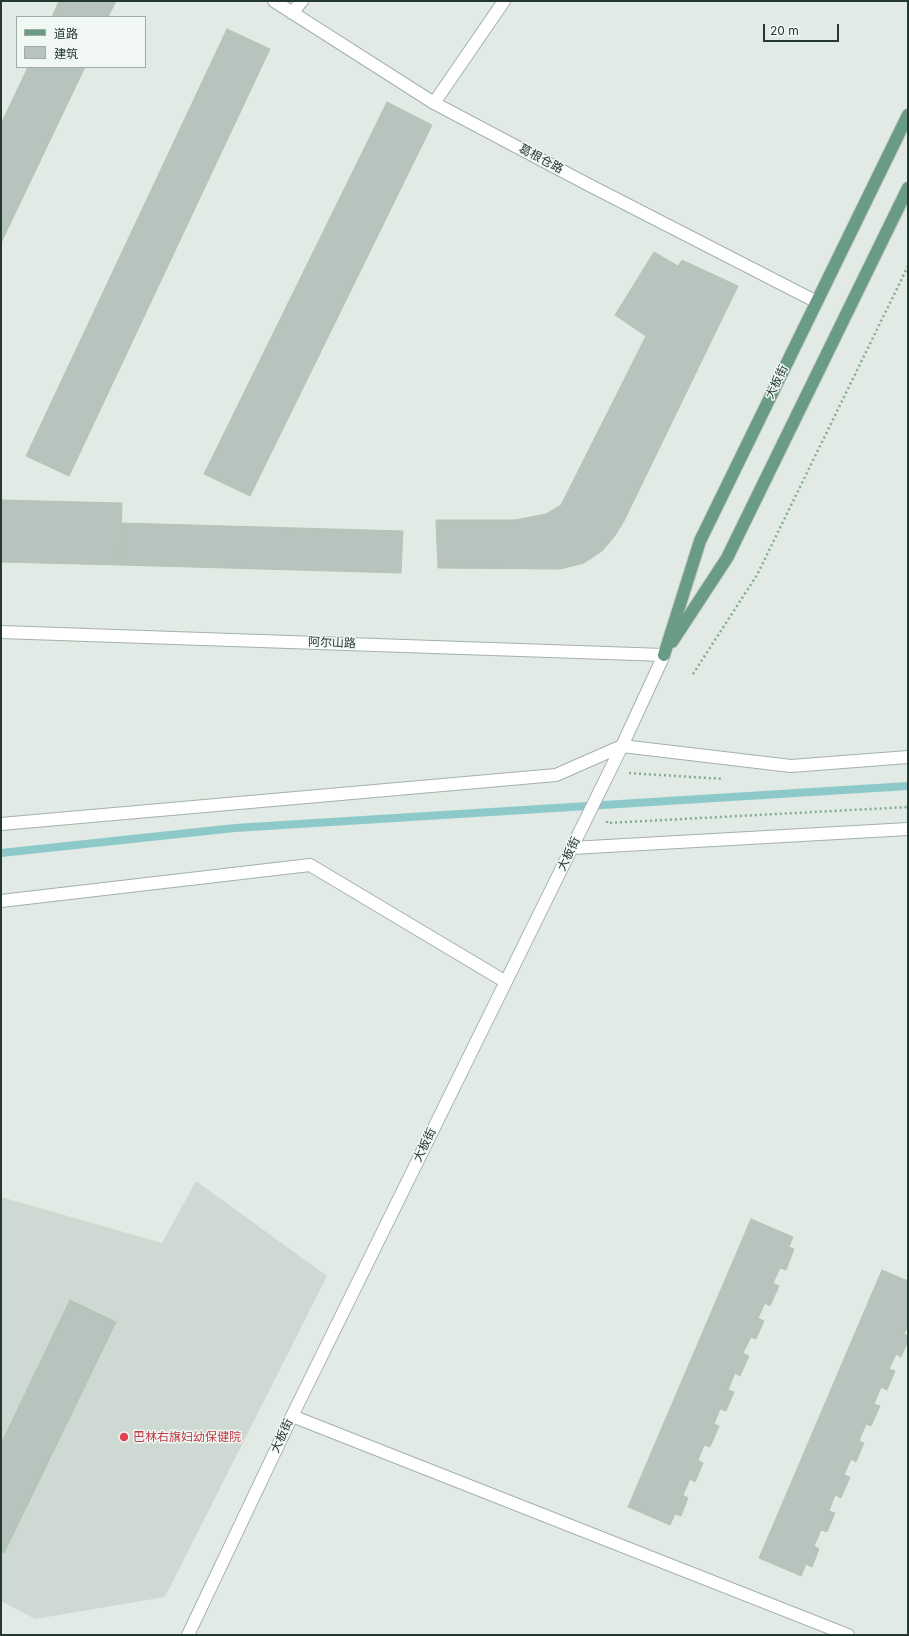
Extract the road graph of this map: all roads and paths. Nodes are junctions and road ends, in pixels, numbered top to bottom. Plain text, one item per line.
1 (274, 1) edge
2 (302, 1) edge
3 (504, 1) edge
4 (292, 13) junction
5 (434, 103) junction
6 (908, 115) edge
7 (908, 188) edge
8 (908, 266) edge
9 (817, 302) junction
10 (1, 632) edge
11 (664, 655) junction
12 (693, 674) dead end
13 (622, 746) junction
14 (908, 757) edge
15 (908, 807) edge
16 (607, 823) dead end
17 (1, 824) edge
18 (908, 829) edge
19 (572, 848) junction
20 (1, 901) edge
21 (506, 982) junction
22 (292, 1416) junction
23 (188, 1635) edge
24 (848, 1635) edge

1 - 4 street, 葛根仓路
2 - 4 street
3 - 5 street
4 - 5 street, 葛根仓路
5 - 9 street, 葛根仓路
6 - 9 main road, 大板街
7 - 11 main road, 大板街
8 - 12 path
9 - 11 main road, 大板街
10 - 11 street, 阿尔山路
11 - 13 street, 大板街
13 - 14 street
13 - 17 street
13 - 19 street, 大板街
15 - 16 path
18 - 19 street
19 - 21 street, 大板街
20 - 21 street
21 - 22 street, 大板街
22 - 23 street, 大板街
22 - 24 street

